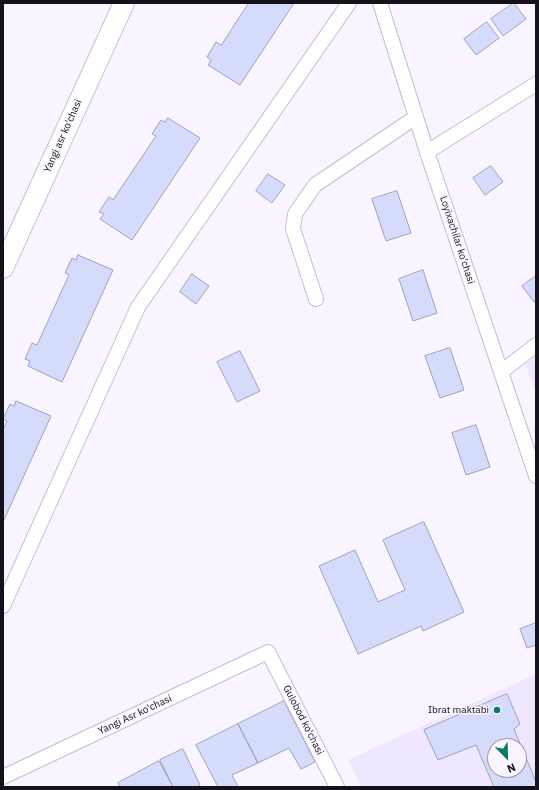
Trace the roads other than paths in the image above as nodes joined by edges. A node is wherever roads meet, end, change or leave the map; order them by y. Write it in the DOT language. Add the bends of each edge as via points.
graph roads {
  1 [pos="124,3"];
  2 [pos="349,3"];
  3 [pos="380,3"];
  4 [pos="536,84"];
  5 [pos="416,117"];
  6 [pos="427,152"];
  7 [pos="3,268"];
  8 [pos="316,298"];
  9 [pos="536,345"];
  10 [pos="501,372"];
  11 [pos="536,476"];
  12 [pos="3,606"];
  13 [pos="268,652"];
  14 [pos="3,777"];
  15 [pos="337,787"];
  1 -- 7 [label="street, Yangi asr ko'chasi"];
  2 -- 12 [label="street" via="138,307"];
  3 -- 5 [label="street, Loyixachilar ko'chasi"];
  4 -- 6 [label="street"];
  5 -- 6 [label="street, Loyixachilar ko'chasi"];
  5 -- 8 [label="street" via="315,185 295,214 294,229"];
  6 -- 10 [label="street, Loyixachilar ko'chasi"];
  9 -- 10 [label="street"];
  10 -- 11 [label="street, Loyixachilar ko'chasi"];
  13 -- 14 [label="street, Yangi Asr ko'chasi"];
  13 -- 15 [label="street, Gulobod ko'chasi"];
}
